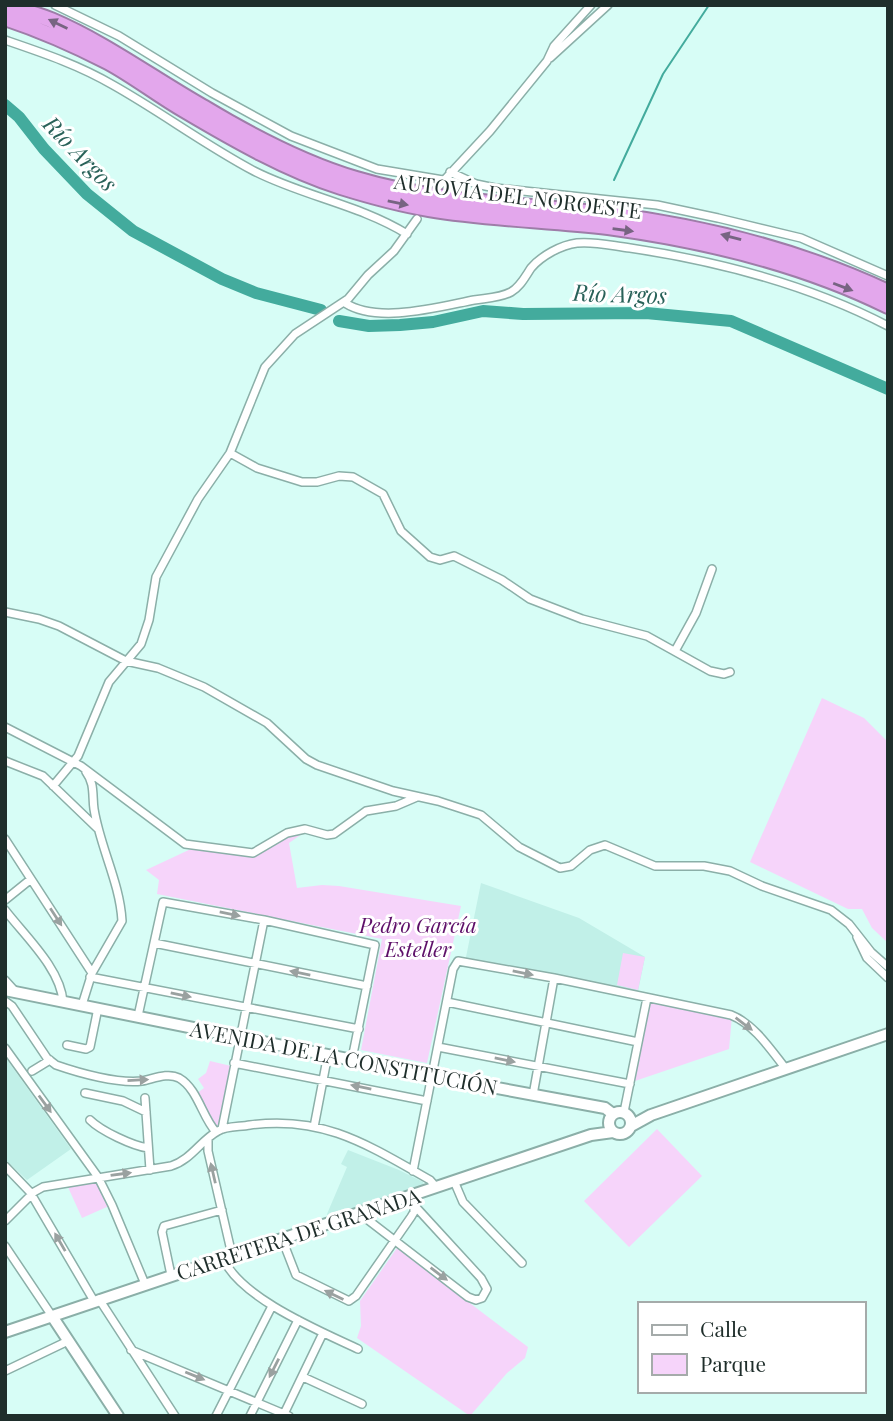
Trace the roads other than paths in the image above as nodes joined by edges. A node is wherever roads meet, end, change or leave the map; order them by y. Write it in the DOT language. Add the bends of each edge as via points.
graph roads {
  1 [pos="5,5"];
  2 [pos="55,5"];
  3 [pos="591,5"];
  4 [pos="608,5"];
  5 [pos="5,18"];
  6 [pos="5,40"];
  7 [pos="547,61"];
  8 [pos="450,172"];
  9 [pos="443,180"];
  10 [pos="437,188"];
  11 [pos="417,219"];
  12 [pos="407,234"];
  13 [pos="888,276"];
  14 [pos="888,292"];
  15 [pos="345,303"];
  16 [pos="888,306"];
  17 [pos="888,326"];
  18 [pos="230,453"];
  19 [pos="712,569"];
  20 [pos="5,611"];
  21 [pos="675,651"];
  22 [pos="125,661"];
  23 [pos="730,672"];
  24 [pos="5,727"];
  25 [pos="76,759"];
  26 [pos="5,761"];
  27 [pos="81,766"];
  28 [pos="102,781"];
  29 [pos="54,786"];
  30 [pos="93,791"];
  31 [pos="416,797"];
  32 [pos="94,808"];
  33 [pos="84,814"];
  34 [pos="100,834"];
  35 [pos="5,839"];
  36 [pos="31,879"];
  37 [pos="5,900"];
  38 [pos="5,911"];
  39 [pos="264,920"];
  40 [pos="853,930"];
  41 [pos="865,942"];
  42 [pos="153,943"];
  43 [pos="255,964"];
  44 [pos="888,967"];
  45 [pos="91,975"];
  46 [pos="554,978"];
  47 [pos="887,978"];
  48 [pos="5,980"];
  49 [pos="367,986"];
  50 [pos="145,988"];
  51 [pos="11,995"];
  52 [pos="647,998"];
  53 [pos="63,1002"];
  54 [pos="447,1002"];
  55 [pos="82,1005"];
  56 [pos="99,1008"];
  57 [pos="246,1009"];
  58 [pos="138,1016"];
  59 [pos="546,1023"];
  60 [pos="359,1029"];
  61 [pos="888,1034"];
  62 [pos="240,1037"];
  63 [pos="638,1042"];
  64 [pos="67,1045"];
  65 [pos="438,1047"];
  66 [pos="5,1048"];
  67 [pos="328,1054"];
  68 [pos="352,1059"];
  69 [pos="50,1060"];
  70 [pos="234,1063"];
  71 [pos="538,1066"];
  72 [pos="786,1069"];
  73 [pos="32,1071"];
  74 [pos="432,1076"];
  75 [pos="323,1080"];
  76 [pos="630,1084"];
  77 [pos="85,1093"];
  78 [pos="533,1095"];
  79 [pos="145,1098"];
  80 [pos="428,1101"];
  81 [pos="146,1112"];
  82 [pos="618,1119"];
  83 [pos="90,1120"];
  84 [pos="314,1127"];
  85 [pos="219,1130"];
  86 [pos="208,1139"];
  87 [pos="148,1147"];
  88 [pos="5,1166"];
  89 [pos="150,1170"];
  90 [pos="414,1171"];
  91 [pos="98,1177"];
  92 [pos="454,1181"];
  93 [pos="436,1187"];
  94 [pos="32,1195"];
  95 [pos="415,1207"];
  96 [pos="222,1210"];
  97 [pos="359,1213"];
  98 [pos="5,1221"];
  99 [pos="282,1239"];
  100 [pos="395,1241"];
  101 [pos="5,1246"];
  102 [pos="228,1257"];
  103 [pos="8,1258"];
  104 [pos="522,1263"];
  105 [pos="171,1275"];
  106 [pos="145,1284"];
  107 [pos="97,1300"];
  108 [pos="272,1306"];
  109 [pos="52,1316"];
  110 [pos="298,1320"];
  111 [pos="5,1332"];
  112 [pos="323,1333"];
  113 [pos="68,1341"];
  114 [pos="358,1349"];
  115 [pos="131,1350"];
  116 [pos="5,1371"];
  117 [pos="303,1377"];
  118 [pos="229,1390"];
  119 [pos="257,1402"];
  120 [pos="362,1404"];
  121 [pos="286,1415"];
  122 [pos="118,1416"];
  123 [pos="175,1416"];
  124 [pos="216,1416"];
  125 [pos="250,1416"];
  14 -- 1 [label="highway, AUTOVÍA DEL NOROESTE, one-way" via="810,260 698,228 427,196 355,179 274,147 117,54 51,20"];
  2 -- 9 [label="street" via="119,36 291,136 377,169"];
  3 -- 7 [label="street" via="554,46"];
  4 -- 7 [label="street"];
  5 -- 16 [label="highway, AUTOVÍA DEL NOROESTE, one-way" via="86,51 257,151 337,186 429,209 695,240 803,271"];
  6 -- 12 [label="street" via="88,72 257,172"];
  7 -- 8 [label="street"];
  8 -- 9 [label="street"];
  8 -- 13 [label="street" via="495,188 657,205 718,218 801,238"];
  9 -- 10 [label="street"];
  11 -- 12 [label="street"];
  12 -- 15 [label="street"];
  15 -- 17 [label="street" via="362,310 400,311 503,295 517,287 543,257 562,247 587,243 657,252 753,275 829,299"];
  15 -- 18 [label="street" via="295,334 271,360"];
  18 -- 21 [label="street" via="296,481 354,477 383,494 401,531 430,557 454,556 530,599 647,636"];
  18 -- 22 [label="street" via="163,562 141,644"];
  19 -- 21 [label="street" via="696,613"];
  20 -- 22 [label="street" via="59,626"];
  21 -- 23 [label="street" via="710,671"];
  22 -- 25 [label="street" via="109,682"];
  22 -- 31 [label="street" via="158,668 204,687 267,723 317,765"];
  24 -- 25 [label="street"];
  25 -- 27 [label="street"];
  25 -- 29 [label="street"];
  26 -- 29 [label="street" via="35,772"];
  27 -- 28 [label="street"];
  27 -- 30 [label="street"];
  28 -- 30 [label="street"];
  28 -- 31 [label="street" via="185,844 249,853 294,832 331,835 366,811"];
  29 -- 33 [label="street"];
  30 -- 32 [label="street"];
  31 -- 40 [label="street" via="481,816 519,848 554,866 571,866 590,850 605,845 656,866 721,869 831,910"];
  32 -- 33 [label="street"];
  32 -- 34 [label="street"];
  33 -- 34 [label="street"];
  34 -- 45 [label="street" via="122,921"];
  35 -- 36 [label="street"];
  36 -- 37 [label="street"];
  36 -- 45 [label="street, one-way"];
  38 -- 53 [label="street" via="52,969"];
  42 -- 39 [label="street, one-way" via="163,902"];
  39 -- 43 [label="street"];
  39 -- 49 [label="street" via="375,944"];
  40 -- 41 [label="street"];
  40 -- 47 [label="street" via="867,958"];
  41 -- 44 [label="street"];
  41 -- 47 [label="street"];
  42 -- 43 [label="street"];
  42 -- 50 [label="street"];
  49 -- 43 [label="street, one-way"];
  43 -- 57 [label="street"];
  45 -- 50 [label="street"];
  45 -- 55 [label="street"];
  46 -- 52 [label="street"];
  54 -- 46 [label="street, one-way" via="457,962"];
  46 -- 59 [label="street"];
  48 -- 51 [label="street"];
  49 -- 60 [label="street"];
  50 -- 57 [label="street, one-way"];
  50 -- 58 [label="street"];
  51 -- 53 [label="main road, AVENIDA DE LA CONSTITUCIÓN"];
  51 -- 69 [label="street" via="12,1006"];
  52 -- 63 [label="street"];
  52 -- 72 [label="street, one-way" via="738,1018"];
  53 -- 55 [label="main road, AVENIDA DE LA CONSTITUCIÓN"];
  54 -- 59 [label="street"];
  54 -- 65 [label="street"];
  55 -- 56 [label="main road, AVENIDA DE LA CONSTITUCIÓN"];
  56 -- 58 [label="main road, AVENIDA DE LA CONSTITUCIÓN"];
  56 -- 64 [label="street" via="90,1047"];
  57 -- 60 [label="street"];
  57 -- 62 [label="street"];
  58 -- 62 [label="main road, AVENIDA DE LA CONSTITUCIÓN"];
  59 -- 63 [label="street"];
  59 -- 71 [label="street"];
  60 -- 68 [label="street"];
  61 -- 72 [label="main road, CARRETERA DE GRANADA"];
  62 -- 67 [label="main road, AVENIDA DE LA CONSTITUCIÓN"];
  62 -- 70 [label="street"];
  63 -- 76 [label="street"];
  65 -- 71 [label="street, one-way"];
  65 -- 74 [label="street"];
  66 -- 91 [label="street, one-way"];
  67 -- 68 [label="main road, AVENIDA DE LA CONSTITUCIÓN"];
  67 -- 75 [label="street"];
  68 -- 74 [label="main road, AVENIDA DE LA CONSTITUCIÓN"];
  69 -- 73 [label="street"];
  69 -- 85 [label="street, one-way" via="61,1067 129,1081 177,1077"];
  70 -- 75 [label="street"];
  70 -- 85 [label="street"];
  71 -- 76 [label="street"];
  71 -- 78 [label="street"];
  72 -- 82 [label="main road, CARRETERA DE GRANADA" via="651,1115"];
  74 -- 78 [label="main road, AVENIDA DE LA CONSTITUCIÓN"];
  74 -- 80 [label="street"];
  80 -- 75 [label="street, one-way"];
  75 -- 84 [label="street"];
  76 -- 82 [label="street"];
  77 -- 81 [label="street" via="123,1101"];
  78 -- 82 [label="main road, AVENIDA DE LA CONSTITUCIÓN"];
  79 -- 81 [label="street"];
  80 -- 90 [label="street"];
  81 -- 87 [label="street"];
  82 -- 92 [label="main road, CARRETERA DE GRANADA" via="591,1135"];
  83 -- 87 [label="street" via="137,1146"];
  84 -- 85 [label="street" via="275,1123"];
  84 -- 90 [label="street" via="346,1134"];
  85 -- 86 [label="street"];
  86 -- 89 [label="street" via="177,1164"];
  96 -- 86 [label="street, one-way"];
  87 -- 89 [label="street"];
  88 -- 94 [label="street"];
  91 -- 89 [label="street, one-way"];
  90 -- 93 [label="street"];
  91 -- 94 [label="street" via="43,1187"];
  91 -- 106 [label="street"];
  92 -- 93 [label="main road, CARRETERA DE GRANADA"];
  92 -- 104 [label="street" via="463,1202"];
  93 -- 95 [label="main road, CARRETERA DE GRANADA"];
  94 -- 98 [label="street"];
  107 -- 94 [label="street, one-way"];
  95 -- 97 [label="main road, CARRETERA DE GRANADA"];
  95 -- 100 [label="street"];
  100 -- 95 [label="street, one-way" via="468,1297 484,1296 486,1286 481,1278"];
  96 -- 102 [label="street"];
  96 -- 105 [label="street" via="163,1227"];
  97 -- 99 [label="main road, CARRETERA DE GRANADA"];
  97 -- 100 [label="street"];
  100 -- 99 [label="street, one-way" via="349,1301 296,1275"];
  99 -- 102 [label="main road, CARRETERA DE GRANADA"];
  101 -- 103 [label="street"];
  102 -- 105 [label="main road, CARRETERA DE GRANADA"];
  102 -- 108 [label="street" via="237,1277"];
  103 -- 109 [label="street"];
  105 -- 106 [label="main road, CARRETERA DE GRANADA"];
  106 -- 107 [label="main road, CARRETERA DE GRANADA"];
  107 -- 109 [label="main road, CARRETERA DE GRANADA"];
  107 -- 115 [label="street"];
  108 -- 110 [label="street"];
  108 -- 118 [label="street"];
  109 -- 111 [label="main road, CARRETERA DE GRANADA"];
  109 -- 113 [label="main road"];
  110 -- 112 [label="street"];
  110 -- 119 [label="street, one-way"];
  112 -- 114 [label="street"];
  112 -- 117 [label="street"];
  113 -- 116 [label="street"];
  113 -- 122 [label="main road"];
  115 -- 118 [label="street, one-way"];
  115 -- 123 [label="street"];
  117 -- 120 [label="street"];
  117 -- 121 [label="street"];
  118 -- 119 [label="street"];
  118 -- 124 [label="street"];
  119 -- 121 [label="street"];
  119 -- 125 [label="street"];
}
